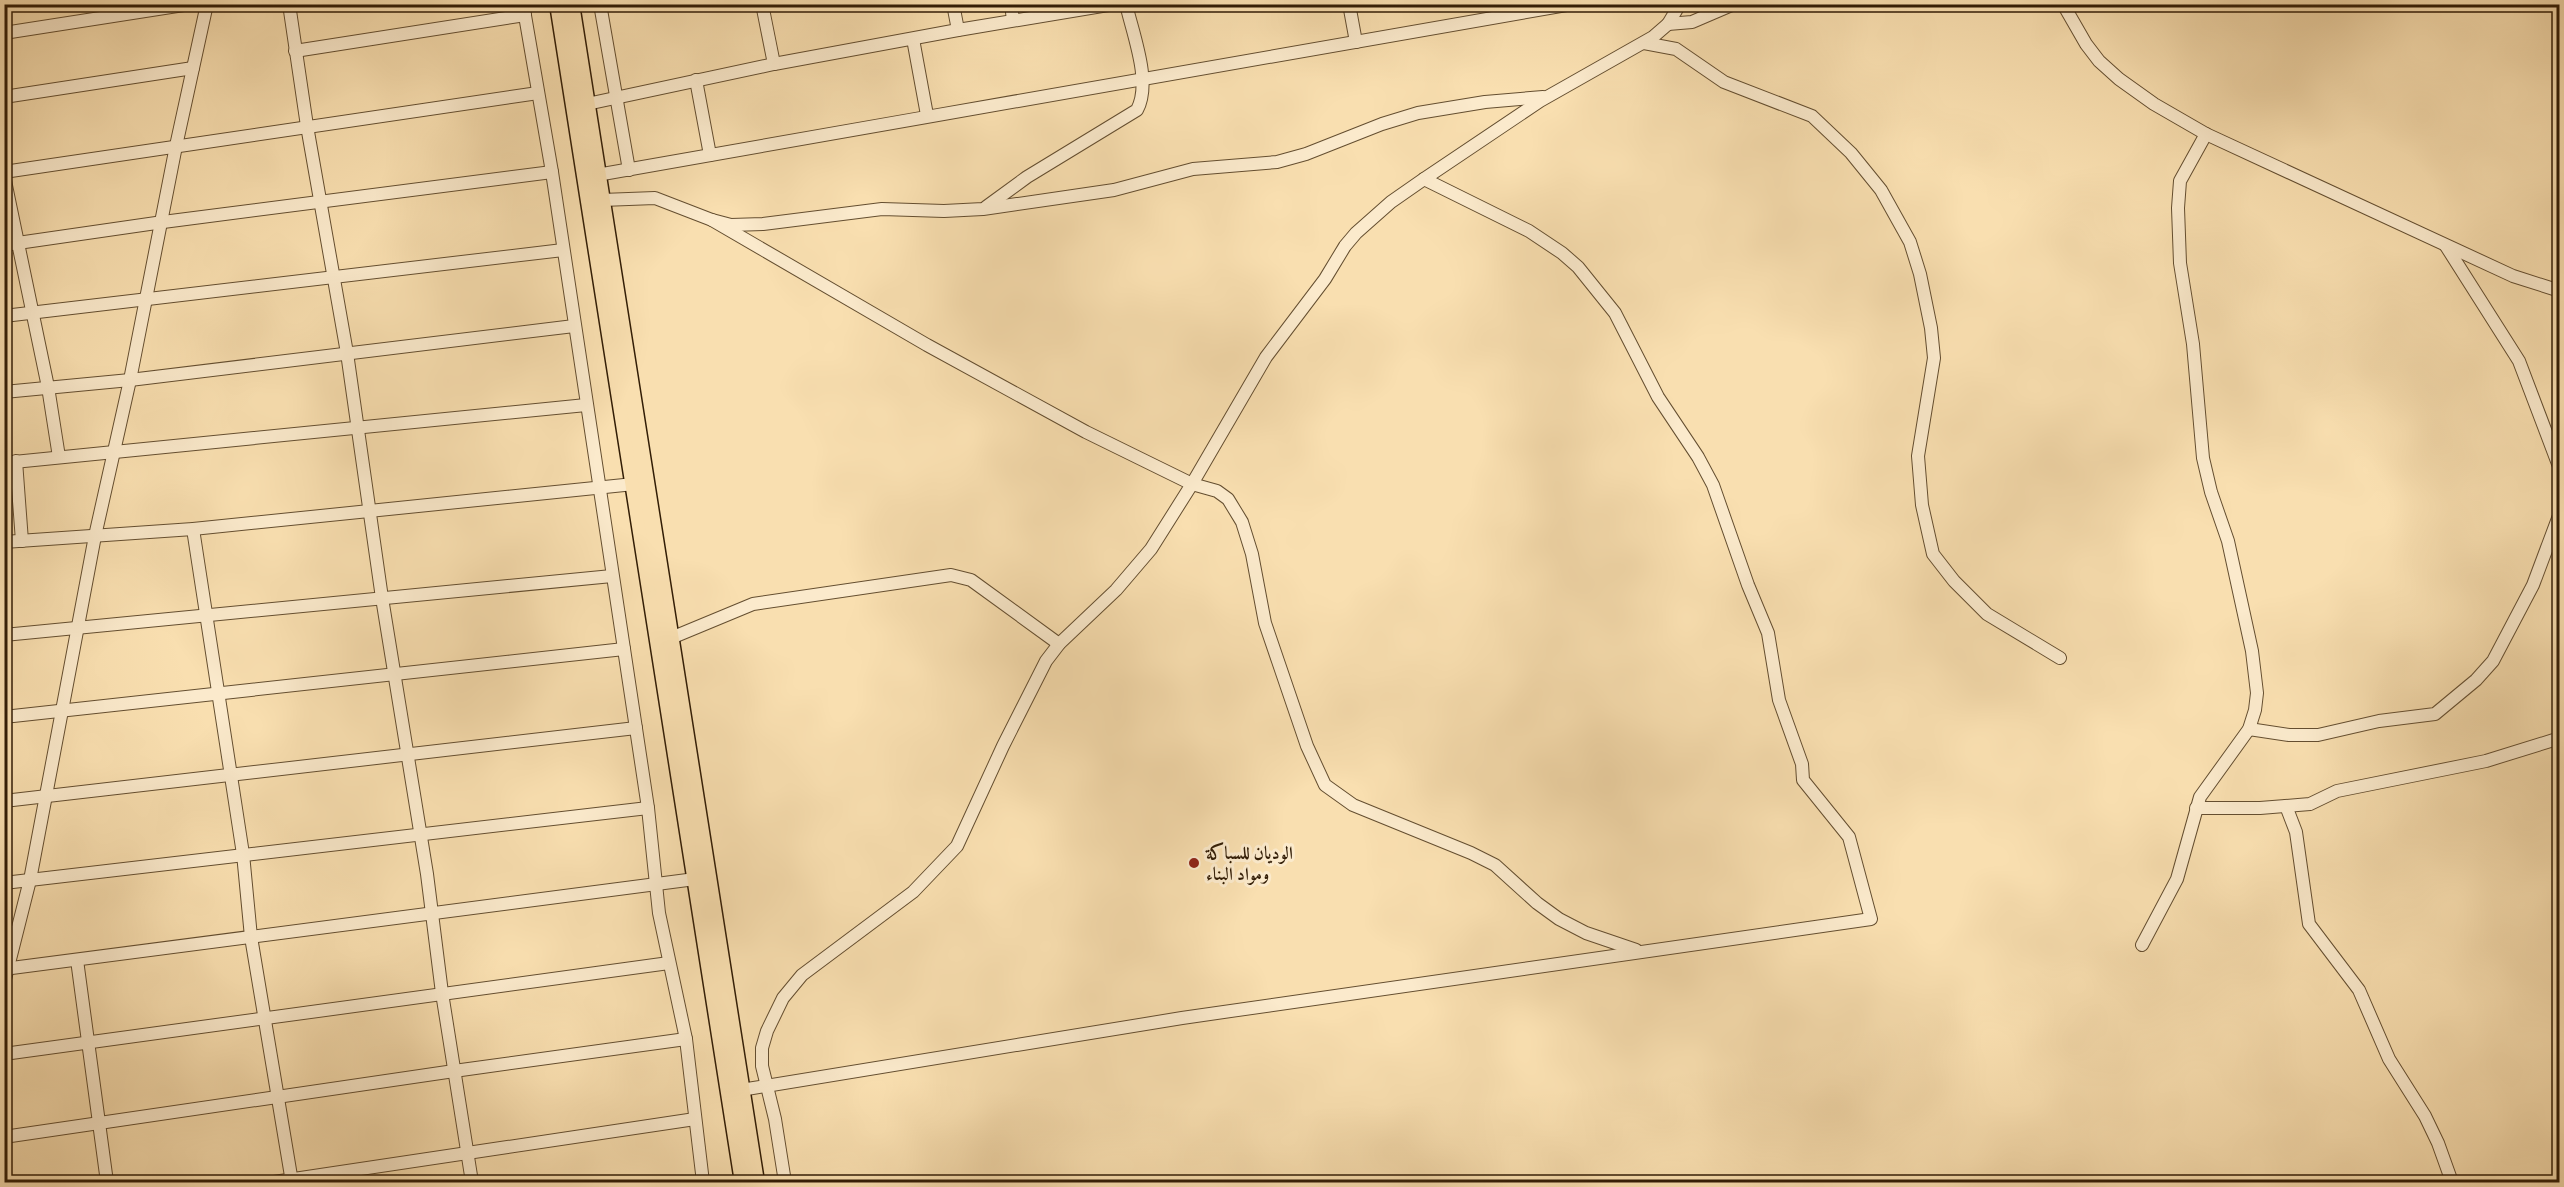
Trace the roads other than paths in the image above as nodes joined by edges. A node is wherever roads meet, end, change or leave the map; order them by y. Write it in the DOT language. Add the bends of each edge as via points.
graph roads {
  1 [pos="190,4"];
  2 [pos="207,4"];
  3 [pos="289,4"];
  4 [pos="558,4"];
  5 [pos="571,4"];
  6 [pos="600,4"];
  7 [pos="654,4"];
  8 [pos="660,4"];
  9 [pos="762,4"];
  10 [pos="953,4"];
  11 [pos="1011,4"];
  12 [pos="1114,4"];
  13 [pos="1126,4"];
  14 [pos="1349,4"];
  15 [pos="1572,4"];
  16 [pos="1680,4"];
  17 [pos="1734,4"];
  18 [pos="2063,4"];
  19 [pos="154,7"];
  20 [pos="524,10"];
  21 [pos="1013,20"];
  22 [pos="1668,24"];
  23 [pos="958,30"];
  24 [pos="4,33"];
  25 [pos="913,39"];
  26 [pos="1356,42"];
  27 [pos="1644,43"];
  28 [pos="295,51"];
  29 [pos="774,64"];
  30 [pos="193,68"];
  31 [pos="696,80"];
  32 [pos="1143,80"];
  33 [pos="538,93"];
  34 [pos="616,96"];
  35 [pos="4,97"];
  36 [pos="1547,97"];
  37 [pos="587,104"];
  38 [pos="927,115"];
  39 [pos="307,126"];
  40 [pos="2206,134"];
  41 [pos="176,146"];
  42 [pos="710,155"];
  43 [pos="629,170"];
  44 [pos="552,172"];
  45 [pos="4,174"];
  46 [pos="597,175"];
  47 [pos="1424,179"];
  48 [pos="602,200"];
  49 [pos="320,201"];
  50 [pos="983,209"];
  51 [pos="712,220"];
  52 [pos="163,222"];
  53 [pos="18,243"];
  54 [pos="4,245"];
  55 [pos="2446,245"];
  56 [pos="563,250"];
  57 [pos="334,279"];
  58 [pos="2559,291"];
  59 [pos="146,301"];
  60 [pos="33,313"];
  61 [pos="4,316"];
  62 [pos="574,326"];
  63 [pos="347,353"];
  64 [pos="130,380"];
  65 [pos="48,387"];
  66 [pos="4,392"];
  67 [pos="586,405"];
  68 [pos="358,428"];
  69 [pos="114,452"];
  70 [pos="59,457"];
  71 [pos="10,462"];
  72 [pos="2559,469"];
  73 [pos="634,484"];
  74 [pos="1192,484"];
  75 [pos="598,488"];
  76 [pos="370,511"];
  77 [pos="2559,513"];
  78 [pos="193,529"];
  79 [pos="95,536"];
  80 [pos="22,541"];
  81 [pos="4,542"];
  82 [pos="612,576"];
  83 [pos="382,598"];
  84 [pos="205,616"];
  85 [pos="77,627"];
  86 [pos="4,635"];
  87 [pos="671,638"];
  88 [pos="1059,644"];
  89 [pos="624,650"];
  90 [pos="2060,658"];
  91 [pos="394,675"];
  92 [pos="217,694"];
  93 [pos="63,712"];
  94 [pos="4,717"];
  95 [pos="636,728"];
  96 [pos="2249,729"];
  97 [pos="2559,738"];
  98 [pos="407,755"];
  99 [pos="229,776"];
  100 [pos="48,796"];
  101 [pos="4,801"];
  102 [pos="2286,806"];
  103 [pos="648,808"];
  104 [pos="2196,808"];
  105 [pos="420,833"];
  106 [pos="243,854"];
  107 [pos="695,879"];
  108 [pos="30,880"];
  109 [pos="4,883"];
  110 [pos="656,885"];
  111 [pos="433,913"];
  112 [pos="251,937"];
  113 [pos="2142,945"];
  114 [pos="1639,951"];
  115 [pos="77,960"];
  116 [pos="669,963"];
  117 [pos="6,969"];
  118 [pos="4,983"];
  119 [pos="442,993"];
  120 [pos="266,1017"];
  121 [pos="686,1039"];
  122 [pos="89,1042"];
  123 [pos="4,1054"];
  124 [pos="454,1071"];
  125 [pos="767,1084"];
  126 [pos="741,1090"];
  127 [pos="279,1097"];
  128 [pos="695,1119"];
  129 [pos="99,1124"];
  130 [pos="4,1137"];
  131 [pos="466,1154"];
  132 [pos="292,1181"];
  133 [pos="107,1182"];
  134 [pos="274,1182"];
  135 [pos="472,1182"];
  136 [pos="703,1182"];
  137 [pos="743,1182"];
  138 [pos="756,1182"];
  139 [pos="785,1182"];
  140 [pos="2451,1182"];
  1 -- 19 [label="street"];
  2 -- 30 [label="street"];
  3 -- 28 [label="street"];
  4 -- 73 [label="highway"];
  5 -- 37 [label="highway"];
  6 -- 34 [label="street"];
  7 -- 8 [label="street"];
  9 -- 29 [label="street"];
  10 -- 23 [label="street"];
  11 -- 21 [label="street"];
  12 -- 21 [label="street"];
  13 -- 32 [label="street"];
  14 -- 26 [label="street"];
  15 -- 26 [label="street"];
  16 -- 22 [label="street"];
  17 -- 22 [label="street" via="1692,22"];
  18 -- 40 [label="street" via="2099,61 2154,104"];
  19 -- 24 [label="street"];
  20 -- 28 [label="street"];
  20 -- 33 [label="street"];
  21 -- 23 [label="street"];
  22 -- 27 [label="street"];
  23 -- 25 [label="street"];
  25 -- 29 [label="street"];
  25 -- 38 [label="street"];
  26 -- 32 [label="street"];
  27 -- 36 [label="street"];
  27 -- 90 [label="street" via="1676,49 1724,82 1812,116 1851,153 1881,190 1910,242 1931,328 1934,358 1918,456 1922,505 1933,554 1953,581 1987,614"];
  28 -- 39 [label="street"];
  29 -- 31 [label="street"];
  30 -- 35 [label="street"];
  30 -- 41 [label="street"];
  31 -- 34 [label="street"];
  31 -- 42 [label="street"];
  32 -- 38 [label="street"];
  32 -- 50 [label="street" via="1142,99 1134,113 1036,171"];
  33 -- 39 [label="street"];
  33 -- 44 [label="street"];
  34 -- 37 [label="street"];
  34 -- 43 [label="street"];
  36 -- 47 [label="street"];
  36 -- 50 [label="street" via="1418,113 1277,162 1193,169 1114,190"];
  37 -- 46 [label="highway"];
  38 -- 42 [label="street"];
  39 -- 41 [label="street"];
  39 -- 49 [label="street"];
  40 -- 55 [label="street"];
  40 -- 96 [label="street" via="2180,181 2180,262 2193,344 2203,458 2228,541 2256,675 2255,710"];
  41 -- 45 [label="street"];
  41 -- 52 [label="street"];
  42 -- 43 [label="street"];
  43 -- 46 [label="street"];
  44 -- 49 [label="street"];
  44 -- 56 [label="street"];
  45 -- 53 [label="street"];
  46 -- 48 [label="highway"];
  47 -- 74 [label="street" via="1391,202 1350,240 1266,357"];
  47 -- 114 [label="street" via="1529,231 1562,253 1615,314 1658,397 1713,485 1768,633 1779,700 1802,764 1803,780 1849,837 1871,919"];
  48 -- 51 [label="street" via="655,198"];
  48 -- 87 [label="highway"];
  49 -- 52 [label="street"];
  49 -- 57 [label="street"];
  50 -- 51 [label="street" via="882,209 748,225"];
  51 -- 74 [label="street" via="1076,427"];
  52 -- 53 [label="street"];
  52 -- 59 [label="street"];
  53 -- 54 [label="street"];
  53 -- 60 [label="street"];
  55 -- 58 [label="street" via="2526,282"];
  55 -- 72 [label="street" via="2519,361"];
  56 -- 57 [label="street"];
  56 -- 62 [label="street"];
  57 -- 59 [label="street"];
  57 -- 63 [label="street"];
  59 -- 60 [label="street"];
  59 -- 64 [label="street"];
  60 -- 61 [label="street"];
  60 -- 65 [label="street"];
  62 -- 63 [label="street"];
  62 -- 67 [label="street"];
  63 -- 64 [label="street"];
  63 -- 68 [label="street"];
  64 -- 65 [label="street"];
  64 -- 69 [label="street"];
  65 -- 66 [label="street"];
  65 -- 70 [label="street"];
  67 -- 68 [label="street"];
  67 -- 75 [label="street"];
  68 -- 69 [label="street"];
  68 -- 76 [label="street"];
  69 -- 70 [label="street"];
  69 -- 79 [label="street"];
  70 -- 71 [label="street"];
  71 -- 80 [label="street"];
  73 -- 75 [label="street"];
  73 -- 107 [label="highway"];
  74 -- 88 [label="street" via="1150,549 1116,590"];
  74 -- 114 [label="street" via="1217,491 1228,499 1242,522 1265,623 1307,746 1325,784 1353,805 1495,865 1559,919"];
  75 -- 76 [label="street"];
  75 -- 82 [label="street"];
  76 -- 78 [label="street"];
  76 -- 83 [label="street"];
  77 -- 96 [label="street" via="2533,585 2493,661 2435,714 2379,721 2318,735"];
  78 -- 79 [label="street"];
  78 -- 84 [label="street"];
  79 -- 80 [label="street"];
  79 -- 85 [label="street"];
  80 -- 81 [label="street"];
  82 -- 83 [label="street"];
  82 -- 89 [label="street"];
  83 -- 84 [label="street"];
  83 -- 91 [label="street"];
  84 -- 85 [label="street"];
  84 -- 92 [label="street"];
  85 -- 86 [label="street"];
  85 -- 93 [label="street"];
  87 -- 88 [label="street" via="753,604 951,575 971,580"];
  87 -- 126 [label="highway"];
  88 -- 125 [label="street" via="1037,677 957,846 914,892 802,975 783,998 762,1048"];
  89 -- 91 [label="street"];
  89 -- 95 [label="street"];
  91 -- 92 [label="street"];
  91 -- 98 [label="street"];
  92 -- 93 [label="street"];
  92 -- 99 [label="street"];
  93 -- 94 [label="street"];
  93 -- 100 [label="street"];
  95 -- 98 [label="street"];
  95 -- 103 [label="street"];
  96 -- 104 [label="street"];
  97 -- 102 [label="street" via="2486,761 2337,792 2310,804"];
  98 -- 99 [label="street"];
  98 -- 105 [label="street"];
  99 -- 100 [label="street"];
  99 -- 106 [label="street"];
  100 -- 101 [label="street"];
  100 -- 108 [label="street"];
  102 -- 104 [label="street"];
  102 -- 140 [label="street" via="2296,832 2309,924 2359,990 2389,1059 2438,1143"];
  103 -- 105 [label="street"];
  103 -- 110 [label="street"];
  104 -- 113 [label="street" via="2177,879"];
  105 -- 106 [label="street"];
  105 -- 111 [label="street"];
  106 -- 108 [label="street"];
  106 -- 112 [label="street"];
  107 -- 110 [label="street"];
  107 -- 137 [label="highway"];
  108 -- 109 [label="street"];
  108 -- 117 [label="street"];
  110 -- 111 [label="street"];
  110 -- 116 [label="street"];
  111 -- 112 [label="street"];
  111 -- 119 [label="street"];
  112 -- 115 [label="street"];
  112 -- 120 [label="street"];
  114 -- 125 [label="street" via="1182,1017"];
  115 -- 117 [label="street"];
  115 -- 122 [label="street"];
  116 -- 119 [label="street"];
  116 -- 121 [label="street"];
  117 -- 118 [label="street"];
  119 -- 120 [label="street"];
  119 -- 124 [label="street"];
  120 -- 122 [label="street"];
  120 -- 127 [label="street"];
  121 -- 124 [label="street"];
  121 -- 128 [label="street"];
  122 -- 123 [label="street"];
  122 -- 129 [label="street"];
  124 -- 127 [label="street"];
  124 -- 131 [label="street"];
  125 -- 126 [label="street"];
  125 -- 139 [label="street"];
  126 -- 138 [label="highway"];
  127 -- 129 [label="street"];
  127 -- 132 [label="street"];
  128 -- 131 [label="street"];
  128 -- 136 [label="street"];
  129 -- 130 [label="street"];
  129 -- 133 [label="street"];
  131 -- 132 [label="street"];
  131 -- 135 [label="street"];
  132 -- 134 [label="street"];
}
